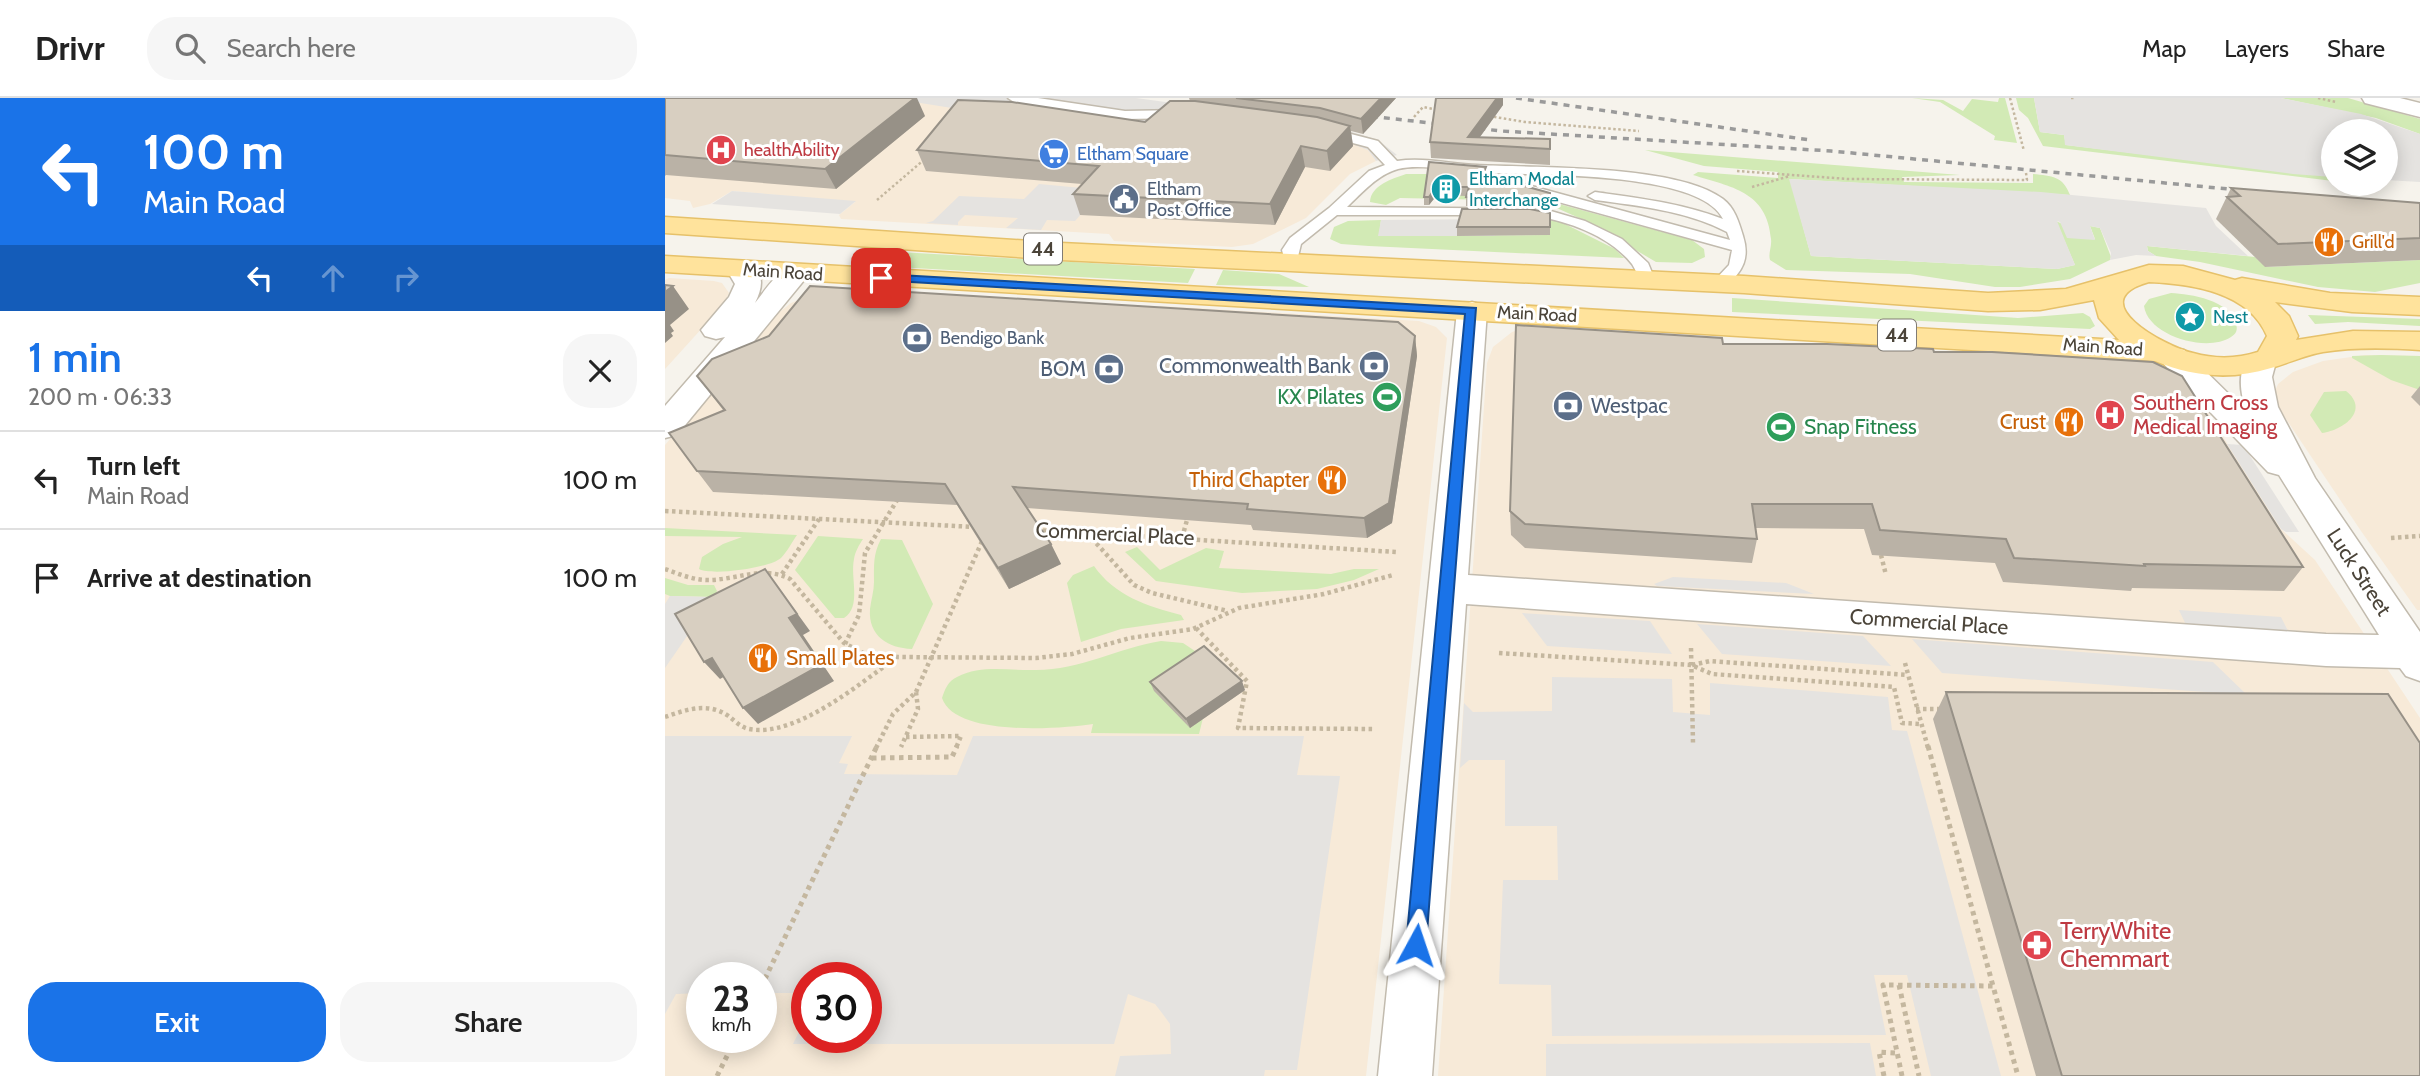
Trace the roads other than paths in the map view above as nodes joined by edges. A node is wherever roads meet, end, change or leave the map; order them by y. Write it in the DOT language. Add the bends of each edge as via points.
graph roads {
  1 [pos="1014,98"];
  2 [pos="2374,98"];
  3 [pos="2420,110"];
  4 [pos="1195,114"];
  5 [pos="1312,129"];
  6 [pos="1394,166"];
  7 [pos="1455,168"];
  8 [pos="1507,183"];
  9 [pos="1334,211"];
  10 [pos="665,225"];
  11 [pos="1734,230"];
  12 [pos="796,235"];
  13 [pos="1740,248"];
  14 [pos="1291,262"];
  15 [pos="665,264"];
  16 [pos="740,269"];
  17 [pos="796,273"];
  18 [pos="2209,279"];
  19 [pos="1647,280"];
  20 [pos="2121,282"];
  21 [pos="1720,283"];
  22 [pos="1389,306"];
  23 [pos="2420,306"];
  24 [pos="1472,311"];
  25 [pos="1635,319"];
  26 [pos="2420,341"];
  27 [pos="2165,354"];
  28 [pos="2266,359"];
  29 [pos="665,386"];
  30 [pos="665,427"];
  31 [pos="2298,480"];
  32 [pos="1447,588"];
  33 [pos="2416,659"];
  34 [pos="1405,1076"];
  1 -- 4 [label="lane" via="1125,115"];
  2 -- 3 [label="street"];
  5 -- 6 [label="lane" via="1367,141"];
  6 -- 7 [label="lane"];
  6 -- 9 [label="lane" via="1367,179"];
  7 -- 8 [label="lane"];
  7 -- 11 [label="lane" via="1623,176 1665,183 1719,202"];
  8 -- 11 [label="lane" via="1699,215"];
  8 -- 13 [label="lane"];
  9 -- 14 [label="lane" via="1292,245"];
  9 -- 19 [label="lane" via="1553,213 1631,252 1643,264"];
  10 -- 12 [label="main road, Main Road / 44"];
  11 -- 13 [label="lane"];
  12 -- 14 [label="main road, Main Road / 44"];
  12 -- 17 [label="main road" via="804,253"];
  13 -- 21 [label="lane" via="1738,265"];
  14 -- 19 [label="main road, Main Road / 44"];
  14 -- 22 [label="main road"];
  15 -- 16 [label="main road, Main Road / 44"];
  16 -- 17 [label="main road, Main Road / 44"];
  16 -- 29 [label="street" via="749,284 742,300"];
  17 -- 22 [label="main road, Main Road / 44"];
  17 -- 30 [label="street"];
  18 -- 20 [label="main road, 44" via="2160,273"];
  18 -- 23 [label="main road, 44" via="2316,302"];
  18 -- 28 [label="main road, 44" via="2257,302 2277,321 2283,341"];
  19 -- 21 [label="main road, Main Road / 44"];
  20 -- 21 [label="main road, Main Road / 44" via="2070,299 2017,304"];
  20 -- 27 [label="main road, 44" via="2108,299 2109,309 2126,331"];
  21 -- 25 [label="main road"];
  22 -- 24 [label="main road, Main Road / 44"];
  24 -- 25 [label="main road, Main Road / 44"];
  24 -- 32 [label="street"];
  25 -- 27 [label="main road, Main Road / 44"];
  26 -- 28 [label="main road, 44" via="2347,340"];
  27 -- 28 [label="main road, 44" via="2220,366"];
  27 -- 31 [label="street, Luck Street"];
  28 -- 31 [label="street, Luck Street" via="2255,375 2259,401"];
  31 -- 33 [label="street, Luck Street"];
  32 -- 33 [label="street, Commercial Place"];
  32 -- 34 [label="street"];
}
